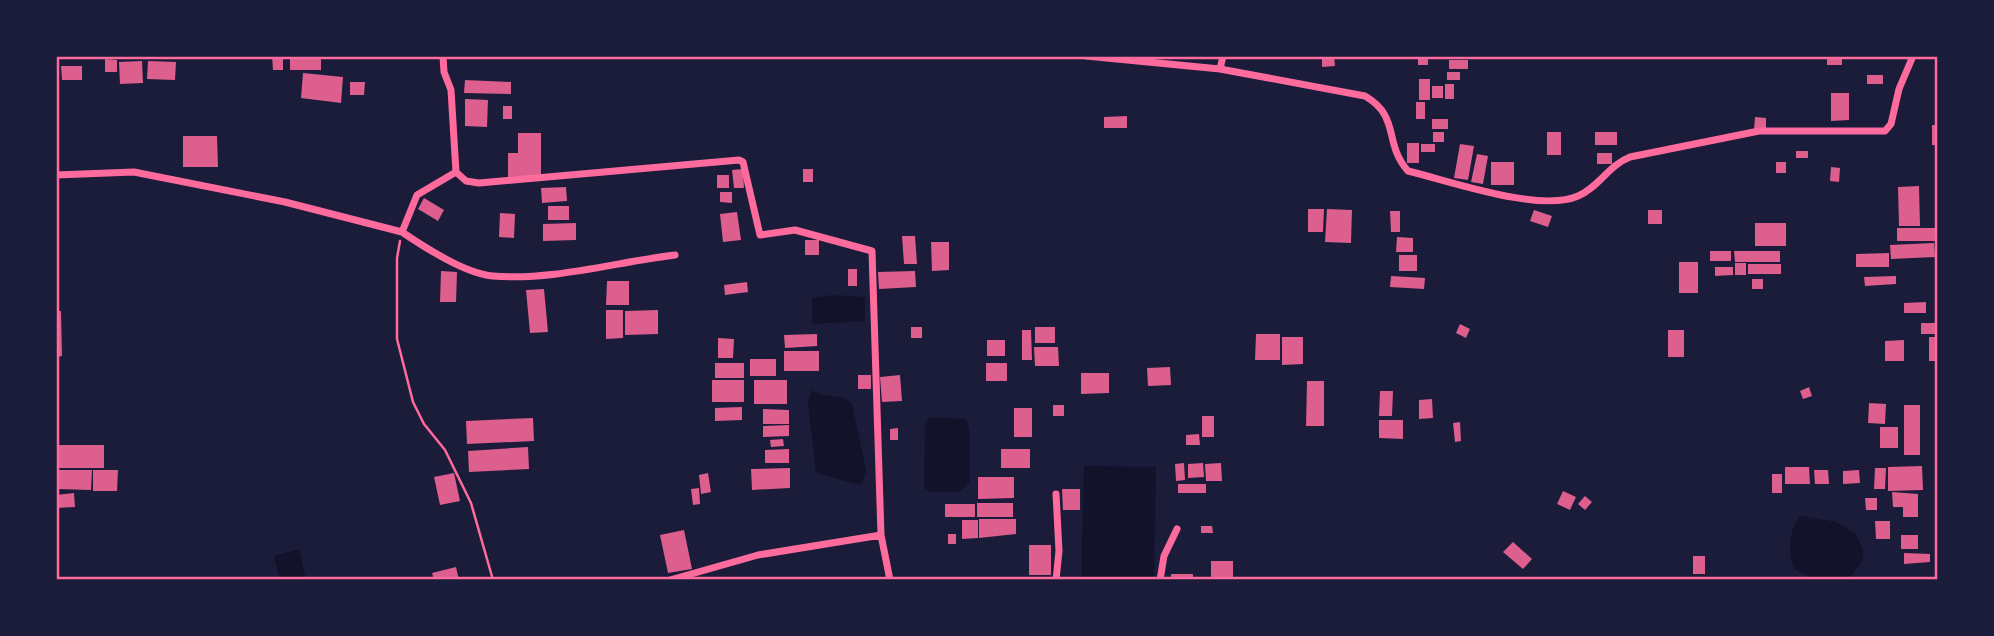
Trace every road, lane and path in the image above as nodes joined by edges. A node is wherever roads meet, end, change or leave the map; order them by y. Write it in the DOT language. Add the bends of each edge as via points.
graph roads {
  1 [pos="443,56"];
  2 [pos="1086,56"];
  3 [pos="1223,56"];
  4 [pos="1913,56"];
  5 [pos="1220,69"];
  6 [pos="456,172"];
  7 [pos="56,175"];
  8 [pos="402,232"];
  9 [pos="675,255"];
  10 [pos="1056,494"];
  11 [pos="1177,528"];
  12 [pos="881,535"];
  13 [pos="493,580"];
  14 [pos="670,580"];
  15 [pos="890,580"];
  16 [pos="1056,580"];
  17 [pos="1160,580"];
  1 -- 6 [label="street" via="451,90"];
  2 -- 5 [label="street"];
  3 -- 5 [label="street"];
  4 -- 5 [label="street" via="1885,131 1759,131 1630,157 1617,162 1581,195 1544,203 1408,171 1396,158 1388,118 1380,105 1365,96"];
  6 -- 8 [label="street" via="417,195"];
  6 -- 12 [label="street" via="479,184 739,160 760,234 795,230 872,251"];
  7 -- 8 [label="street" via="134,172 285,202"];
  8 -- 9 [label="street" via="491,276 571,271"];
  8 -- 13 [label="path" via="397,258 397,339 413,402 445,450 471,503"];
  10 -- 16 [label="street"];
  11 -- 17 [label="street" via="1164,555"];
  12 -- 14 [label="street" via="758,555"];
  12 -- 15 [label="street"];
}
